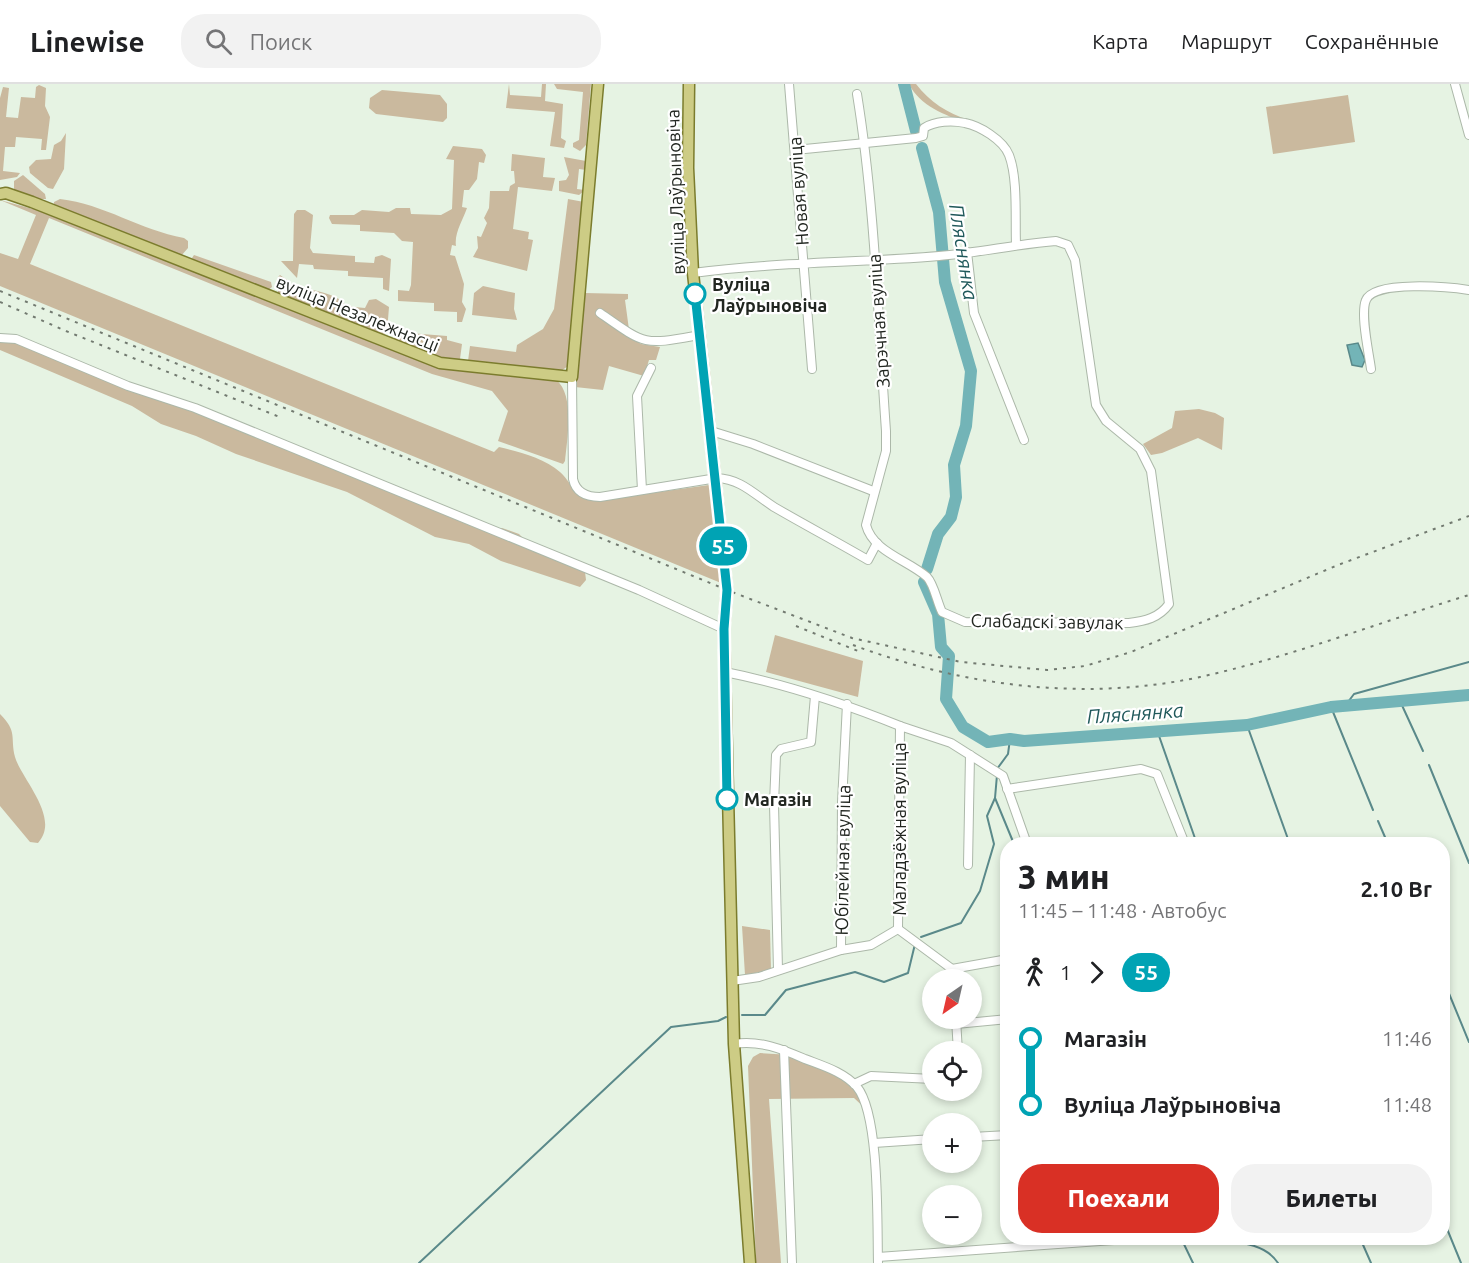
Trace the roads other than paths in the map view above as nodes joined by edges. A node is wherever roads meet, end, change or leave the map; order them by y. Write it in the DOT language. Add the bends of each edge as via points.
graph roads {
  1 [pos="598,84"];
  2 [pos="689,84"];
  3 [pos="789,84"];
  4 [pos="1455,84"];
  5 [pos="857,94"];
  6 [pos="1469,135"];
  7 [pos="865,143"];
  8 [pos="795,150"];
  9 [pos="0,194"];
  10 [pos="1016,244"];
  11 [pos="967,252"];
  12 [pos="873,258"];
  13 [pos="803,262"];
  14 [pos="693,273"];
  15 [pos="1469,290"];
  16 [pos="600,313"];
  17 [pos="700,335"];
  18 [pos="0,338"];
  19 [pos="651,368"];
  20 [pos="812,369"];
  21 [pos="1371,369"];
  22 [pos="572,377"];
  23 [pos="711,431"];
  24 [pos="1024,440"];
  25 [pos="717,478"];
  26 [pos="642,490"];
  27 [pos="873,491"];
  28 [pos="877,543"];
  29 [pos="724,629"];
  30 [pos="725,672"];
  31 [pos="815,696"];
  32 [pos="847,704"];
  33 [pos="900,726"];
  34 [pos="970,755"];
  35 [pos="1007,789"];
  36 [pos="1024,837"];
  37 [pos="1182,837"];
  38 [pos="968,865"];
  39 [pos="898,929"];
  40 [pos="841,950"];
  41 [pos="1000,960"];
  42 [pos="952,969"];
  43 [pos="778,970"];
  44 [pos="732,981"];
  45 [pos="1000,1019"];
  46 [pos="982,1020"];
  47 [pos="734,1044"];
  48 [pos="784,1050"];
  49 [pos="922,1078"];
  50 [pos="854,1084"];
  51 [pos="1000,1135"];
  52 [pos="982,1136"];
  53 [pos="922,1140"];
  54 [pos="874,1143"];
  55 [pos="1058,1245"];
  56 [pos="878,1260"];
  57 [pos="750,1263"];
  58 [pos="792,1263"];
  1 -- 22 [label="main road"];
  2 -- 14 [label="main road, вуліца Лаўрыновіча"];
  3 -- 8 [label="street, Новая вуліца"];
  4 -- 6 [label="street"];
  5 -- 7 [label="street, Зарэчная вуліца"];
  7 -- 8 [label="street"];
  7 -- 10 [label="street" via="916,138 929,125 953,121 972,125 1001,144 1011,164"];
  7 -- 12 [label="street, Зарэчная вуліца"];
  8 -- 13 [label="street, Новая вуліца"];
  9 -- 22 [label="main road, вуліца Незалежнасці" via="26,200 440,363"];
  10 -- 11 [label="street"];
  10 -- 28 [label="street, Слабадскі завулак" via="1056,241 1073,251 1096,405 1106,421 1140,449 1151,471 1169,604 1150,619 1129,623 972,622 950,617 937,603 928,578"];
  11 -- 12 [label="street"];
  11 -- 24 [label="street" via="974,313"];
  12 -- 13 [label="street"];
  12 -- 27 [label="street, Зарэчная вуліца" via="886,440"];
  13 -- 14 [label="street"];
  13 -- 20 [label="street, Новая вуліца"];
  14 -- 17 [label="main road, вуліца Лаўрыновіча"];
  15 -- 21 [label="street" via="1395,287 1371,293 1365,304"];
  16 -- 17 [label="street" via="651,343"];
  17 -- 23 [label="main road, вуліца Лаўрыновіча"];
  18 -- 29 [label="street" via="16,339 128,387 195,408"];
  19 -- 26 [label="street" via="637,396"];
  22 -- 26 [label="street" via="575,488 594,497"];
  23 -- 25 [label="main road, вуліца Лаўрыновіча"];
  23 -- 27 [label="street"];
  25 -- 26 [label="street"];
  25 -- 28 [label="street" via="739,482 772,506 868,560"];
  25 -- 29 [label="main road, вуліца Лаўрыновіча" via="727,590"];
  27 -- 28 [label="street, Зарэчная вуліца" via="866,525"];
  29 -- 30 [label="main road, вуліца Лаўрыновіча"];
  30 -- 31 [label="street" via="768,680"];
  30 -- 44 [label="main road, вуліца Лаўрыновіча"];
  31 -- 32 [label="street"];
  31 -- 43 [label="street" via="811,742 781,749 776,755"];
  32 -- 33 [label="street"];
  32 -- 40 [label="street, Юбілейная вуліца"];
  33 -- 34 [label="street, Маладзёжная вуліца" via="951,743"];
  33 -- 39 [label="street, Маладзёжная вуліца"];
  34 -- 35 [label="street, Маладзёжная вуліца" via="1003,776"];
  34 -- 38 [label="street"];
  35 -- 36 [label="street"];
  35 -- 37 [label="street" via="1141,770 1157,774"];
  39 -- 40 [label="street" via="871,945"];
  39 -- 42 [label="street"];
  40 -- 43 [label="street, Юбілейная вуліца"];
  41 -- 42 [label="street"];
  43 -- 44 [label="street, Юбілейная вуліца"];
  44 -- 47 [label="main road, вуліца Лаўрыновіча"];
  45 -- 46 [label="street"];
  47 -- 48 [label="street" via="764,1044"];
  47 -- 57 [label="main road, вуліца Лаўрыновіча"];
  48 -- 50 [label="street"];
  48 -- 58 [label="street"];
  49 -- 50 [label="street" via="871,1076"];
  50 -- 54 [label="street" via="868,1108"];
  51 -- 52 [label="street"];
  53 -- 54 [label="street"];
  54 -- 56 [label="street"];
  55 -- 56 [label="street"];
}
